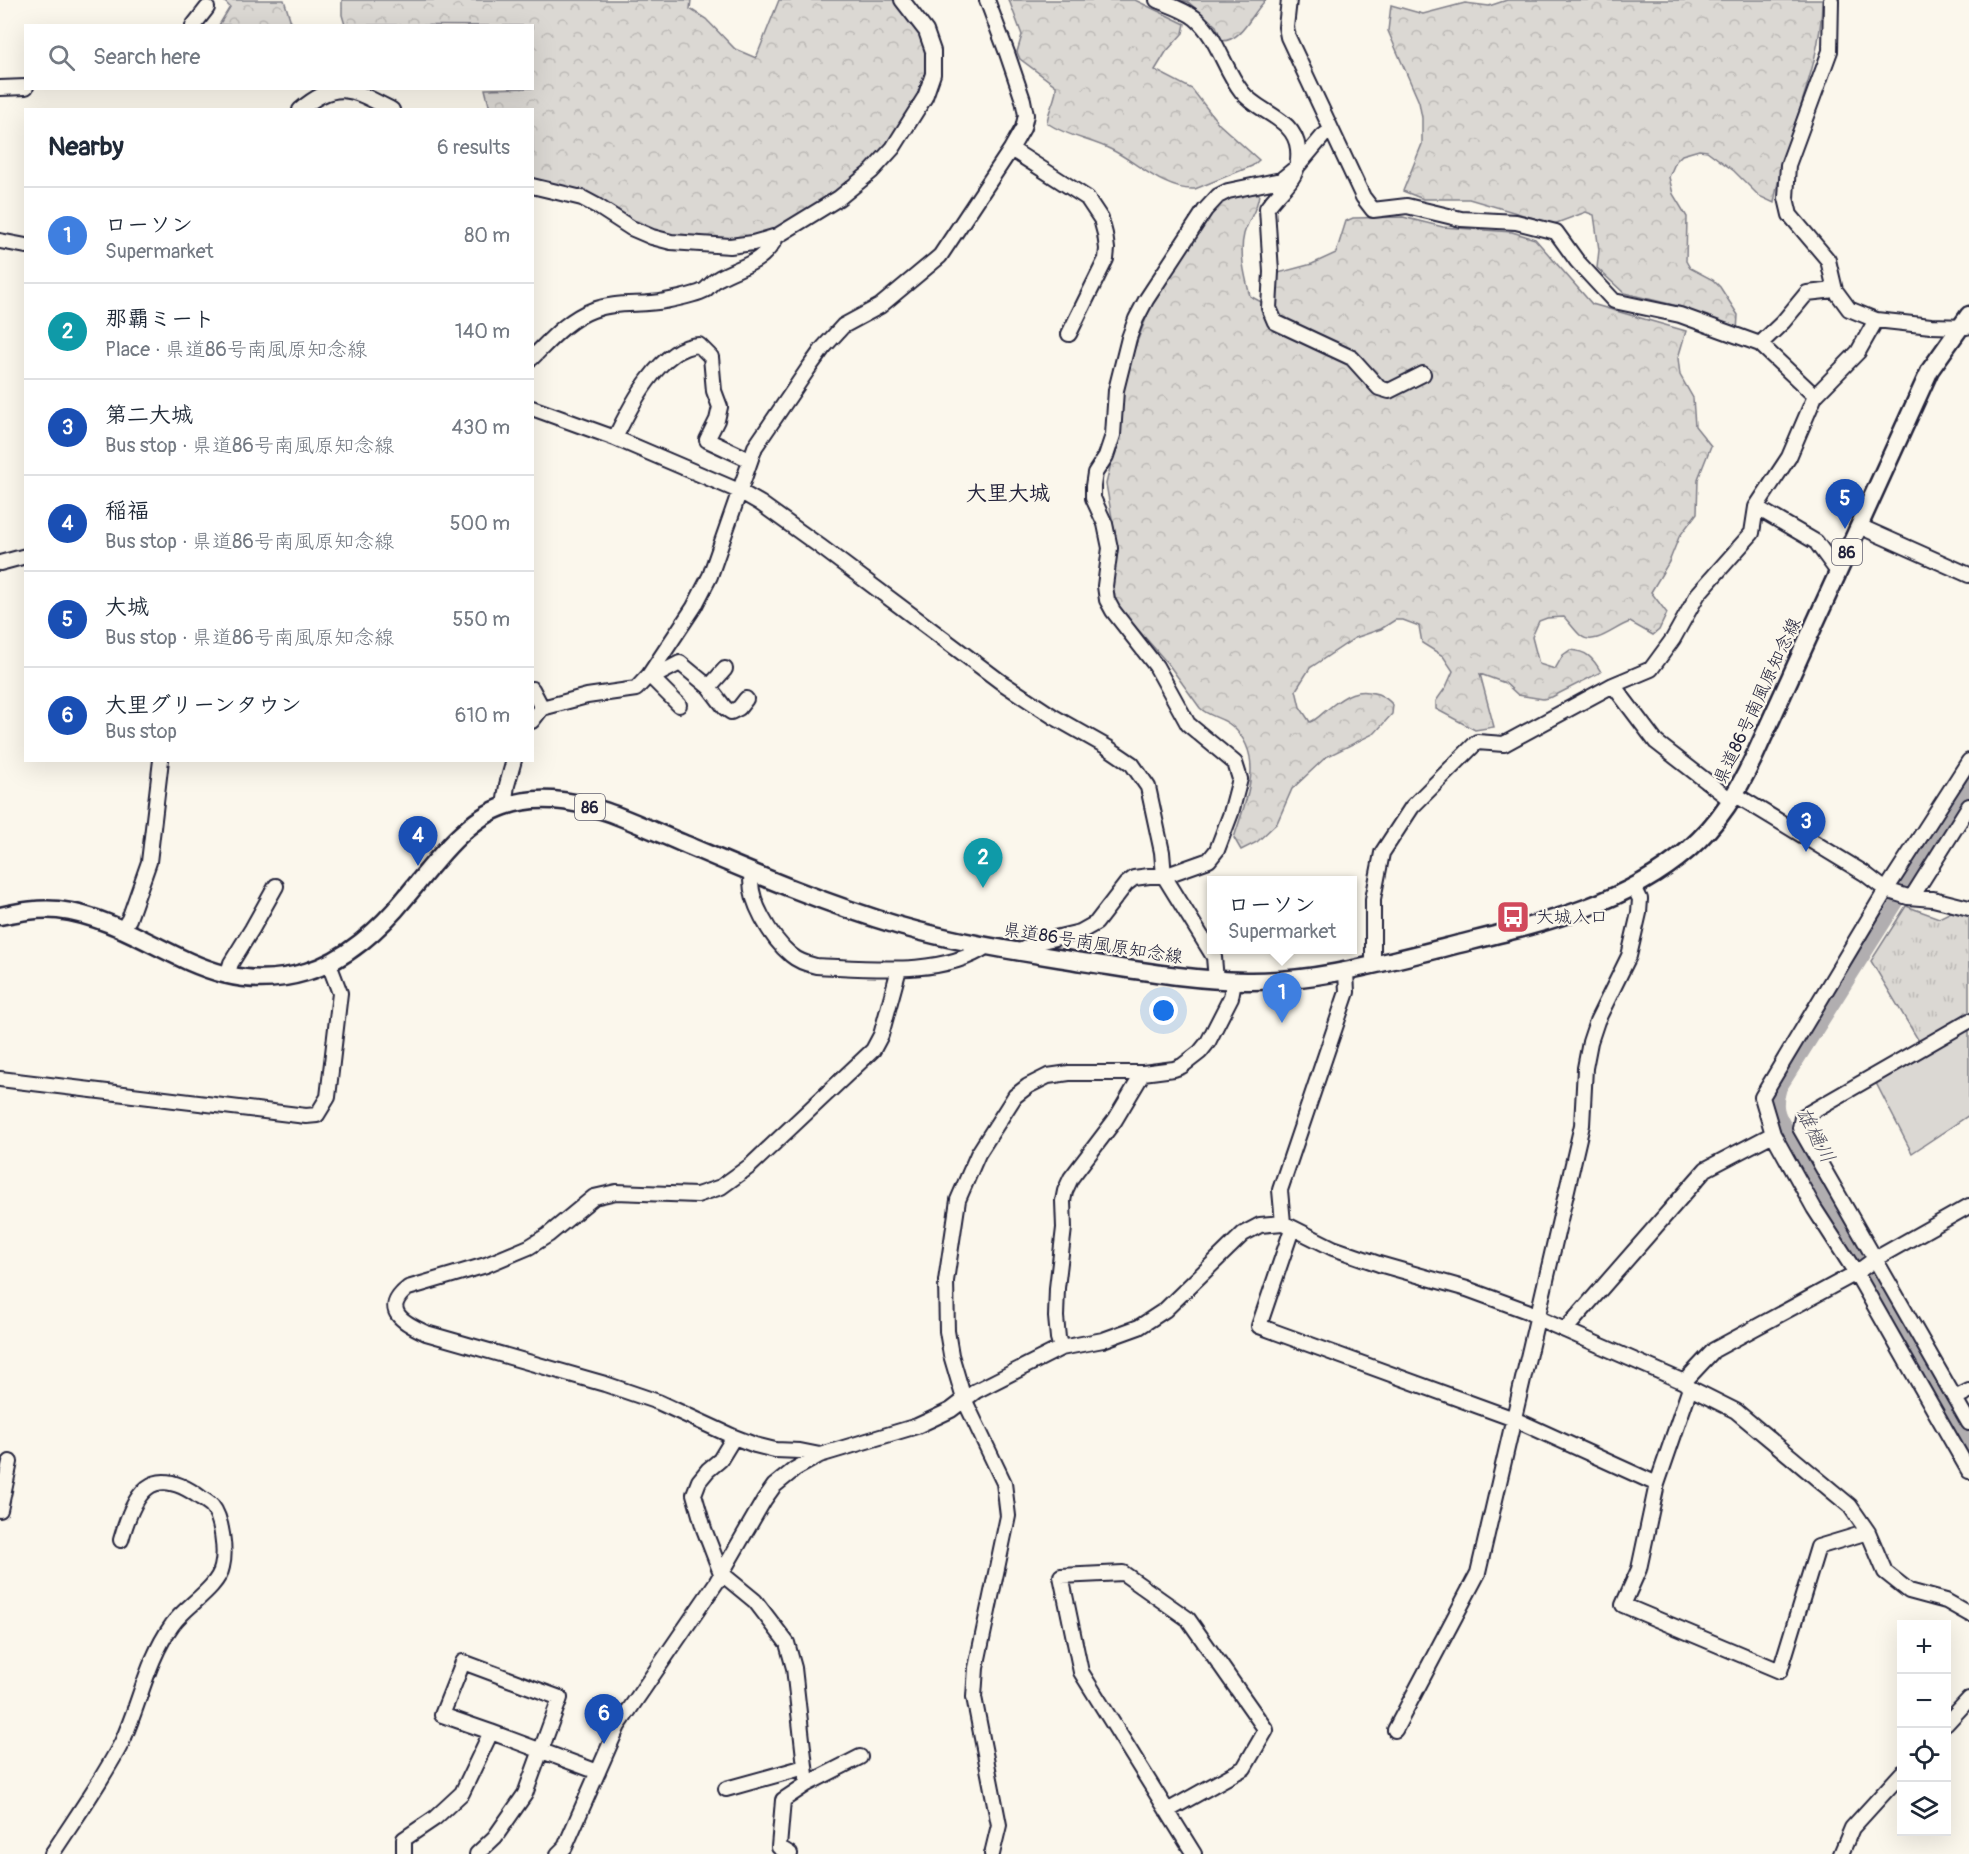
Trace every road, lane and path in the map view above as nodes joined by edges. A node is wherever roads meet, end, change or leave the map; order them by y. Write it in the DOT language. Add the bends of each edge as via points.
graph roads {
  1 [pos="902,0"];
  2 [pos="987,0"];
  3 [pos="1157,0"];
  4 [pos="1289,0"];
  5 [pos="1831,0"];
  6 [pos="207,8"];
  7 [pos="195,24"];
  8 [pos="24,87"];
  9 [pos="0,88"];
  10 [pos="340,90"];
  11 [pos="349,90"];
  12 [pos="303,108"];
  13 [pos="388,108"];
  14 [pos="1330,131"];
  15 [pos="1011,149"];
  16 [pos="1297,167"];
  17 [pos="534,186"];
  18 [pos="777,236"];
  19 [pos="0,241"];
  20 [pos="24,246"];
  21 [pos="1835,290"];
  22 [pos="1876,320"];
  23 [pos="1966,323"];
  24 [pos="1069,334"];
  25 [pos="1760,344"];
  26 [pos="534,356"];
  27 [pos="1423,374"];
  28 [pos="1815,396"];
  29 [pos="534,409"];
  30 [pos="615,438"];
  31 [pos="750,460"];
  32 [pos="739,491"];
  33 [pos="1756,507"];
  34 [pos="1859,526"];
  35 [pos="24,557"];
  36 [pos="0,563"];
  37 [pos="1838,572"];
  38 [pos="1969,575"];
  39 [pos="725,669"];
  40 [pos="650,676"];
  41 [pos="1613,685"];
  42 [pos="709,687"];
  43 [pos="534,693"];
  44 [pos="746,699"];
  45 [pos="679,705"];
  46 [pos="542,708"];
  47 [pos="534,718"];
  48 [pos="1969,761"];
  49 [pos="161,762"];
  50 [pos="513,762"];
  51 [pos="1734,798"];
  52 [pos="504,806"];
  53 [pos="1969,806"];
  54 [pos="752,873"];
  55 [pos="1164,876"];
  56 [pos="276,886"];
  57 [pos="1634,887"];
  58 [pos="1889,891"];
  59 [pos="1910,897"];
  60 [pos="1969,908"];
  61 [pos="0,916"];
  62 [pos="122,930"];
  63 [pos="987,946"];
  64 [pos="1207,946"];
  65 [pos="1020,951"];
  66 [pos="1212,954"];
  67 [pos="329,964"];
  68 [pos="1373,965"];
  69 [pos="899,969"];
  70 [pos="1346,972"];
  71 [pos="227,976"];
  72 [pos="1215,980"];
  73 [pos="1234,981"];
  74 [pos="1969,1021"];
  75 [pos="1143,1073"];
  76 [pos="0,1078"];
  77 [pos="1773,1134"];
  78 [pos="1969,1206"];
  79 [pos="1287,1226"];
  80 [pos="1864,1267"];
  81 [pos="1536,1316"];
  82 [pos="1566,1329"];
  83 [pos="1061,1348"];
  84 [pos="1687,1385"];
  85 [pos="1969,1391"];
  86 [pos="1955,1398"];
  87 [pos="964,1399"];
  88 [pos="1514,1419"];
  89 [pos="1969,1423"];
  90 [pos="734,1437"];
  91 [pos="820,1455"];
  92 [pos="10,1462"];
  93 [pos="1969,1471"];
  94 [pos="1657,1484"];
  95 [pos="0,1510"];
  96 [pos="1868,1532"];
  97 [pos="121,1540"];
  98 [pos="721,1573"];
  99 [pos="1969,1614"];
  100 [pos="1969,1699"];
  101 [pos="1951,1719"];
  102 [pos="1395,1730"];
  103 [pos="491,1732"];
  104 [pos="541,1751"];
  105 [pos="861,1757"];
  106 [pos="805,1767"];
  107 [pos="598,1772"];
  108 [pos="1897,1778"];
  109 [pos="807,1784"];
  110 [pos="726,1789"];
  111 [pos="1167,1812"];
  112 [pos="566,1852"];
  113 [pos="52,1854"];
  114 [pos="404,1854"];
  115 [pos="477,1854"];
  116 [pos="790,1854"];
  117 [pos="992,1854"];
  118 [pos="1194,1854"];
  119 [pos="1841,1854"];
  1 -- 18 [label="street" via="926,31 933,51 933,74 925,98 893,148 872,171 839,198"];
  2 -- 15 [label="street" via="1026,115"];
  3 -- 16 [label="street" via="1193,17 1209,32 1242,93 1290,128 1298,149"];
  4 -- 14 [label="street" via="1288,38"];
  5 -- 21 [label="street" via="1830,51 1788,165 1786,198 1790,215 1828,260"];
  6 -- 7 [label="street"];
  8 -- 9 [label="street"];
  10 -- 12 [label="street" via="326,93"];
  11 -- 13 [label="street"];
  14 -- 16 [label="street"];
  14 -- 25 [label="street" via="1373,210 1407,206 1461,219 1516,222 1556,232 1614,301 1680,315"];
  15 -- 24 [label="street" via="1087,198 1106,234 1106,260"];
  15 -- 31 [label="street" via="940,256 880,306 843,327 823,348 765,431"];
  16 -- 27 [label="street" via="1287,186 1267,208 1269,308 1275,322 1352,358 1379,388 1389,391"];
  16 -- 55 [label="street" via="1281,180 1233,189 1218,196 1146,300 1129,338 1116,390 1113,435 1095,473 1093,498 1110,548 1107,600 1156,666 1188,724 1235,763 1240,778 1217,850 1209,860"];
  17 -- 18 [label="street" via="582,198 631,228 671,242 730,246"];
  18 -- 26 [label="street" via="763,255 716,279 704,290 664,302 595,308 580,315"];
  19 -- 20 [label="street"];
  21 -- 22 [label="street" via="1849,309"];
  21 -- 25 [label="street" via="1807,293"];
  22 -- 23 [label="street" via="1931,326"];
  22 -- 28 [label="street" via="1858,352"];
  23 -- 34 [label="main road, 県道86号南風原知念線 / 86" via="1930,369"];
  25 -- 28 [label="street"];
  28 -- 33 [label="street" via="1789,457"];
  29 -- 30 [label="street"];
  30 -- 31 [label="street" via="637,395 652,376 683,348 699,345 711,357 714,391 720,407 707,440"];
  30 -- 32 [label="street"];
  31 -- 32 [label="street"];
  32 -- 40 [label="street" via="710,576"];
  32 -- 55 [label="street" via="821,547 1001,682 1132,764 1148,787"];
  33 -- 37 [label="street" via="1816,542"];
  33 -- 41 [label="street" via="1752,533 1698,594 1651,669"];
  34 -- 37 [label="main road, 県道86号南風原知念線 / 86"];
  34 -- 38 [label="street"];
  35 -- 36 [label="street"];
  37 -- 51 [label="main road, 県道86号南風原知念線 / 86"];
  39 -- 42 [label="street"];
  40 -- 42 [label="street" via="680,663"];
  40 -- 45 [label="street"];
  40 -- 46 [label="street" via="636,688"];
  41 -- 51 [label="street" via="1656,742"];
  41 -- 68 [label="street" via="1504,744 1477,742 1412,807 1382,853 1373,899"];
  42 -- 44 [label="street" via="731,712"];
  43 -- 46 [label="street"];
  46 -- 47 [label="street"];
  48 -- 58 [label="street"];
  49 -- 62 [label="street" via="149,862"];
  50 -- 52 [label="street"];
  51 -- 57 [label="main road, 県道86号南風原知念線 / 86" via="1688,850"];
  51 -- 58 [label="street"];
  52 -- 54 [label="main road, 県道86号南風原知念線 / 86" via="556,800 599,809"];
  52 -- 67 [label="main road, 県道86号南風原知念線 / 86" via="462,834 403,902"];
  53 -- 59 [label="street"];
  54 -- 63 [label="main road, 県道86号南風原知念線 / 86" via="902,926"];
  54 -- 69 [label="street" via="751,885 765,924 792,956 816,966"];
  55 -- 64 [label="street"];
  55 -- 65 [label="street" via="1134,878 1096,923"];
  56 -- 71 [label="street"];
  57 -- 68 [label="main road, 県道86号南風原知念線 / 86" via="1561,916"];
  57 -- 81 [label="street" via="1640,899 1639,914 1629,956 1590,1042 1582,1125"];
  58 -- 59 [label="street"];
  58 -- 77 [label="street" via="1762,1097"];
  59 -- 60 [label="street"];
  61 -- 62 [label="main road, 県道86号南風原知念線 / 86" via="45,909 98,920"];
  62 -- 71 [label="main road, 県道86号南風原知念線 / 86"];
  63 -- 65 [label="main road, 県道86号南風原知念線 / 86"];
  63 -- 69 [label="street" via="964,958"];
  65 -- 72 [label="main road, 県道86号南風原知念線 / 86"];
  66 -- 72 [label="street"];
  67 -- 71 [label="main road, 県道86号南風原知念線 / 86" via="286,978 252,980"];
  67 -- 76 [label="street" via="340,993 328,1097 317,1115"];
  68 -- 70 [label="main road, 県道86号南風原知念線 / 86"];
  69 -- 90 [label="street" via="881,1035 873,1050 727,1184 697,1195 616,1192 594,1197 529,1247 486,1265 408,1288 396,1300 401,1321 426,1333 647,1398"];
  70 -- 73 [label="main road, 県道86号南風原知念線 / 86"];
  70 -- 79 [label="street" via="1347,992 1280,1190"];
  72 -- 73 [label="main road, 県道86号南風原知念線 / 86"];
  73 -- 75 [label="street" via="1228,1005 1200,1052 1174,1069"];
  74 -- 80 [label="street" via="1802,1117 1800,1128"];
  75 -- 83 [label="street" via="1065,1191 1056,1317"];
  75 -- 87 [label="street" via="1069,1073 1038,1080 1015,1096 978,1154 958,1200 946,1281 947,1332"];
  77 -- 80 [label="street" via="1814,1208"];
  77 -- 82 [label="street" via="1706,1169"];
  78 -- 80 [label="street"];
  79 -- 81 [label="street" via="1333,1248 1467,1289"];
  79 -- 83 [label="street" via="1260,1226 1242,1234 1165,1310 1139,1327 1103,1340"];
  79 -- 88 [label="street" via="1259,1326"];
  80 -- 84 [label="street" via="1714,1350"];
  80 -- 86 [label="street"];
  80 -- 93 [label="street"];
  81 -- 82 [label="street"];
  81 -- 88 [label="street"];
  82 -- 84 [label="street"];
  83 -- 87 [label="street"];
  84 -- 94 [label="street"];
  84 -- 96 [label="street" via="1736,1411 1850,1506"];
  85 -- 86 [label="street"];
  86 -- 89 [label="street"];
  87 -- 91 [label="street" via="951,1410 917,1426"];
  87 -- 117 [label="street" via="1004,1483 1008,1516 976,1668 974,1697 999,1825"];
  88 -- 94 [label="street"];
  88 -- 102 [label="street" via="1478,1573"];
  90 -- 91 [label="street" via="775,1450"];
  90 -- 98 [label="street" via="720,1460 699,1481 694,1494"];
  91 -- 98 [label="street" via="774,1486"];
  92 -- 95 [label="street"];
  94 -- 96 [label="street" via="1638,1569 1623,1605 1780,1671 1818,1547"];
  96 -- 99 [label="street" via="1885,1572 1909,1591 1946,1601"];
  97 -- 113 [label="street" via="141,1492 159,1482 173,1483 188,1488 213,1507 223,1541 222,1569 218,1579 163,1638 122,1741"];
  98 -- 106 [label="street" via="755,1601 787,1643 794,1668"];
  98 -- 107 [label="street" via="618,1726"];
  100 -- 101 [label="street"];
  103 -- 104 [label="street"];
  103 -- 104 [label="street" via="442,1715 463,1662 560,1698"];
  103 -- 114 [label="street" via="462,1793 404,1839"];
  104 -- 107 [label="street"];
  104 -- 115 [label="street" via="525,1794 495,1837"];
  105 -- 109 [label="street"];
  106 -- 109 [label="street"];
  106 -- 110 [label="street"];
  107 -- 112 [label="street"];
  108 -- 119 [label="street" via="1852,1827"];
  109 -- 116 [label="street" via="783,1800 778,1847"];
  111 -- 118 [label="street" via="1244,1768 1266,1730 1188,1619 1123,1573 1061,1576 1081,1672"];
}
